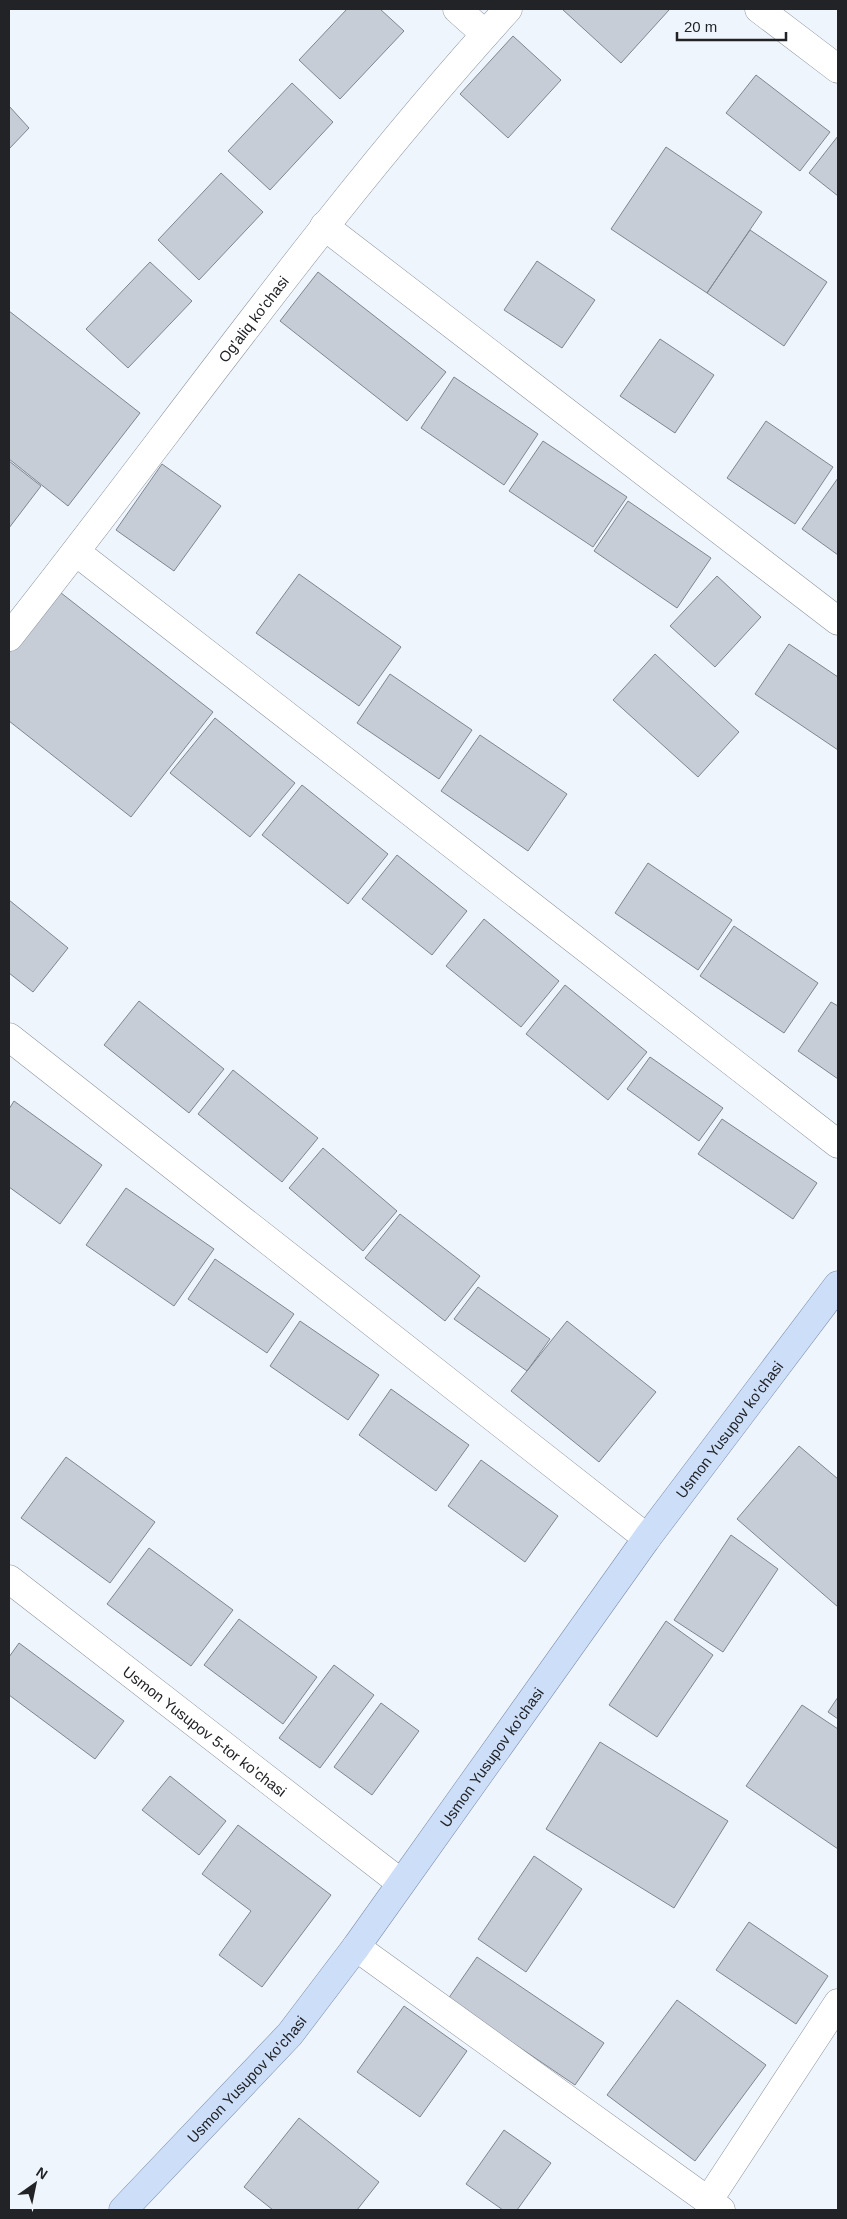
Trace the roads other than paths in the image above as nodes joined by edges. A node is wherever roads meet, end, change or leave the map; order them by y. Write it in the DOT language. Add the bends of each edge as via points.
graph roads {
  1 [pos="457,9"];
  2 [pos="508,9"];
  3 [pos="760,9"];
  4 [pos="485,34"];
  5 [pos="838,69"];
  6 [pos="324,226"];
  7 [pos="76,552"];
  8 [pos="838,621"];
  9 [pos="9,637"];
  10 [pos="9,1037"];
  11 [pos="838,1144"];
  12 [pos="838,1285"];
  13 [pos="647,1538"];
  14 [pos="9,1579"];
  15 [pos="401,1883"];
  16 [pos="356,1946"];
  17 [pos="838,2003"];
  18 [pos="714,2206"];
  19 [pos="123,2210"];
  1 -- 4 [label="street"];
  2 -- 4 [label="street, Og'aliq ko'chasi"];
  3 -- 5 [label="street"];
  4 -- 6 [label="street, Og'aliq ko'chasi"];
  6 -- 7 [label="street, Og'aliq ko'chasi"];
  6 -- 8 [label="street"];
  7 -- 9 [label="street, Og'aliq ko'chasi"];
  7 -- 11 [label="street"];
  10 -- 13 [label="street"];
  12 -- 13 [label="main road, Usmon Yusupov ko'chasi"];
  13 -- 15 [label="main road, Usmon Yusupov ko'chasi"];
  14 -- 15 [label="street, Usmon Yusupov 5-tor ko'chasi"];
  15 -- 16 [label="main road, Usmon Yusupov ko'chasi"];
  16 -- 18 [label="street"];
  16 -- 19 [label="main road, Usmon Yusupov ko'chasi" via="290,2034"];
  17 -- 18 [label="street"];
}
